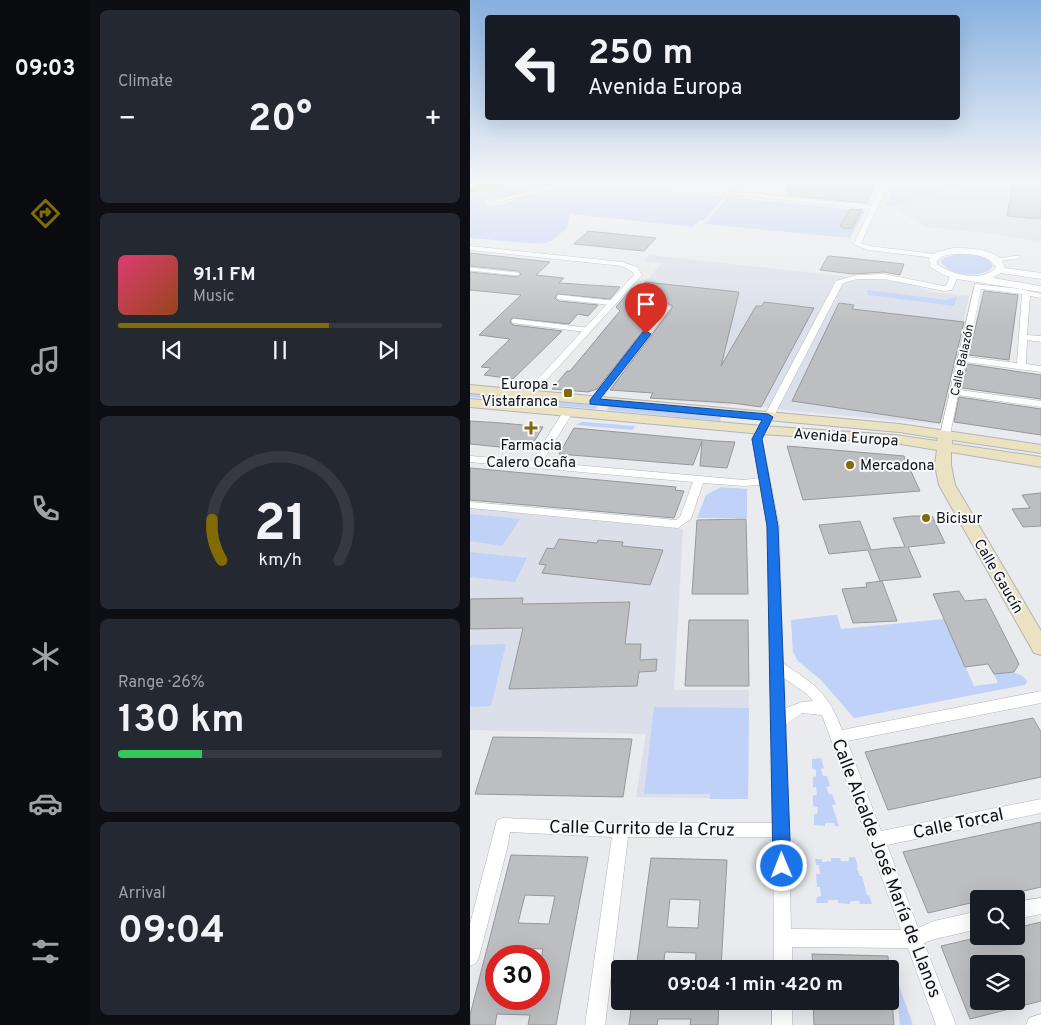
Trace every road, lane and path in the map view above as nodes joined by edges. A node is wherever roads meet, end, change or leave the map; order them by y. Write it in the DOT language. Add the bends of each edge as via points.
graph roads {
  1 [pos="862,230"];
  2 [pos="470,248"];
  3 [pos="935,256"];
  4 [pos="1018,257"];
  5 [pos="997,260"];
  6 [pos="470,269"];
  7 [pos="999,270"];
  8 [pos="518,274"];
  9 [pos="954,276"];
  10 [pos="1041,276"];
  11 [pos="976,282"];
  12 [pos="1041,289"];
  13 [pos="1026,293"];
  14 [pos="1041,296"];
  15 [pos="560,297"];
  16 [pos="613,302"];
  17 [pos="667,307"];
  18 [pos="514,321"];
  19 [pos="588,330"];
  20 [pos="1022,337"];
  21 [pos="1041,339"];
  22 [pos="962,359"];
  23 [pos="1021,366"];
  24 [pos="1041,369"];
  25 [pos="470,389"];
  26 [pos="955,392"];
  27 [pos="528,395"];
  28 [pos="470,402"];
  29 [pos="594,402"];
  30 [pos="1041,404"];
  31 [pos="568,412"];
  32 [pos="765,424"];
  33 [pos="945,441"];
  34 [pos="1041,449"];
  35 [pos="470,459"];
  36 [pos="1041,462"];
  37 [pos="534,465"];
  38 [pos="699,479"];
  39 [pos="764,481"];
  40 [pos="470,504"];
  41 [pos="1041,648"];
  42 [pos="776,665"];
  43 [pos="1041,697"];
  44 [pos="828,711"];
  45 [pos="779,722"];
  46 [pos="837,737"];
  47 [pos="1041,806"];
  48 [pos="621,830"];
  49 [pos="781,830"];
  50 [pos="876,840"];
  51 [pos="1041,906"];
  52 [pos="1025,910"];
  53 [pos="970,922"];
  54 [pos="784,938"];
  55 [pos="913,939"];
  56 [pos="470,957"];
  57 [pos="783,960"];
  58 [pos="782,1010"];
  59 [pos="1041,1024"];
  60 [pos="595,1025"];
  61 [pos="782,1025"];
  62 [pos="946,1025"];
  63 [pos="1036,1025"];
  1 -- 3 [label="street" via="857,241 860,246"];
  2 -- 16 [label="street" via="632,266 638,275"];
  3 -- 5 [label="street" via="970,251"];
  3 -- 9 [label="street" via="932,260 937,270"];
  4 -- 5 [label="lane"];
  5 -- 7 [label="street"];
  6 -- 8 [label="lane"];
  7 -- 10 [label="street"];
  7 -- 11 [label="street"];
  9 -- 11 [label="street"];
  9 -- 32 [label="street" via="949,288 941,289 868,276 840,281"];
  11 -- 12 [label="street"];
  11 -- 13 [label="street"];
  11 -- 22 [label="street, Calle Balazón"];
  13 -- 14 [label="street"];
  13 -- 20 [label="street"];
  15 -- 16 [label="lane"];
  16 -- 19 [label="street"];
  17 -- 29 [label="street"];
  18 -- 19 [label="lane"];
  19 -- 27 [label="street"];
  20 -- 21 [label="street"];
  20 -- 23 [label="street"];
  22 -- 23 [label="street"];
  22 -- 26 [label="street, Calle Balazón"];
  23 -- 24 [label="street"];
  25 -- 27 [label="main road, Avenida Europa"];
  26 -- 30 [label="street"];
  26 -- 33 [label="street, Calle Balazón"];
  27 -- 29 [label="main road, Avenida Europa"];
  28 -- 31 [label="main road, Avenida Europa"];
  29 -- 32 [label="main road, Avenida Europa"];
  31 -- 32 [label="main road, Avenida Europa"];
  31 -- 37 [label="street"];
  32 -- 33 [label="main road, Avenida Europa" via="895,440"];
  32 -- 39 [label="street" via="757,439"];
  33 -- 34 [label="main road, Avenida Europa"];
  33 -- 36 [label="main road, Avenida Europa"];
  33 -- 41 [label="main road, Calle Gaucín" via="943,464 948,485"];
  35 -- 37 [label="street"];
  37 -- 38 [label="street"];
  38 -- 39 [label="street" via="744,483"];
  38 -- 40 [label="street" via="685,519 678,524"];
  39 -- 42 [label="street" via="772,518"];
  42 -- 44 [label="street, Calle Alcalde José María de Llanos" via="812,690"];
  42 -- 45 [label="street"];
  43 -- 46 [label="street"];
  44 -- 45 [label="street" via="815,706 801,707"];
  44 -- 46 [label="street, Calle Alcalde José María de Llanos"];
  45 -- 49 [label="street"];
  46 -- 50 [label="street, Calle Alcalde José María de Llanos"];
  47 -- 50 [label="street, Calle Torcal"];
  48 -- 49 [label="street, Calle Currito de la Cruz"];
  48 -- 56 [label="street, Calle Currito de la Cruz" via="503,825"];
  48 -- 60 [label="street"];
  49 -- 54 [label="street"];
  50 -- 55 [label="street, Calle Alcalde José María de Llanos"];
  51 -- 52 [label="street"];
  53 -- 55 [label="street" via="934,930"];
  54 -- 55 [label="street"];
  54 -- 57 [label="street"];
  55 -- 62 [label="street, Calle Alcalde José María de Llanos"];
  58 -- 61 [label="street"];
  59 -- 63 [label="street"];
}
